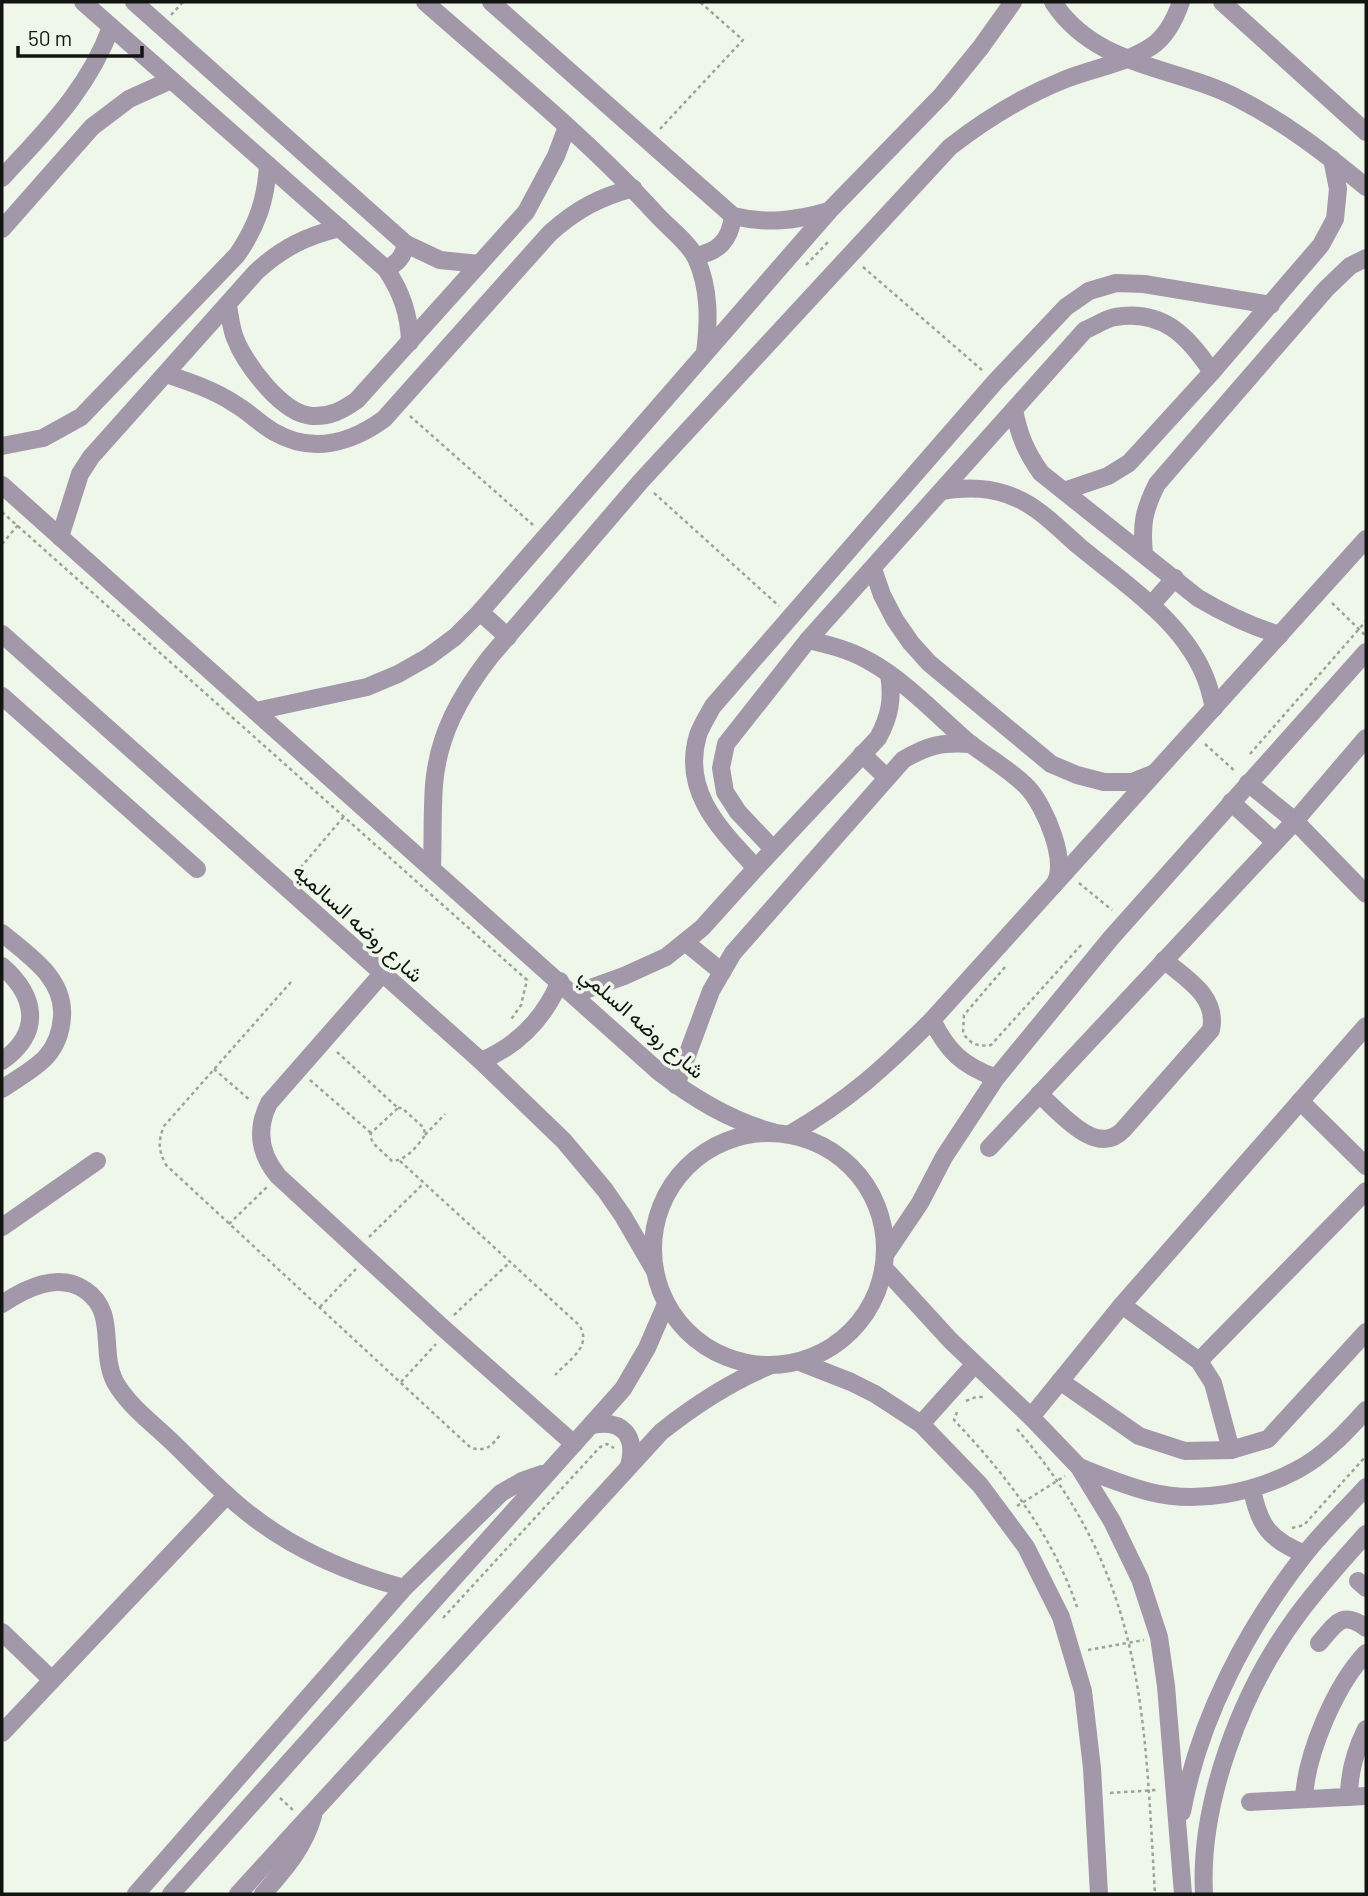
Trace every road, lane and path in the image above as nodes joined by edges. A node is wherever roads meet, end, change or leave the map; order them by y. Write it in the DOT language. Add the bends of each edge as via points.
graph roads {
  1 [pos="83,2"];
  2 [pos="134,2"];
  3 [pos="425,2"];
  4 [pos="491,2"];
  5 [pos="700,2"];
  6 [pos="1013,2"];
  7 [pos="1053,2"];
  8 [pos="1181,2"];
  9 [pos="1222,2"];
  10 [pos="111,27"];
  11 [pos="1126,59"];
  12 [pos="171,80"];
  13 [pos="567,127"];
  14 [pos="1366,132"];
  15 [pos="648,141"];
  16 [pos="1332,159"];
  17 [pos="268,165"];
  18 [pos="2,178"];
  19 [pos="1366,187"];
  20 [pos="633,188"];
  21 [pos="829,211"];
  22 [pos="526,212"];
  23 [pos="733,216"];
  24 [pos="2,229"];
  25 [pos="341,229"];
  26 [pos="814,229"];
  27 [pos="550,233"];
  28 [pos="406,244"];
  29 [pos="237,254"];
  30 [pos="695,256"];
  31 [pos="848,257"];
  32 [pos="1366,258"];
  33 [pos="479,264"];
  34 [pos="386,270"];
  35 [pos="256,272"];
  36 [pos="1271,305"];
  37 [pos="228,306"];
  38 [pos="410,342"];
  39 [pos="705,353"];
  40 [pos="1212,372"];
  41 [pos="166,374"];
  42 [pos="995,382"];
  43 [pos="397,404"];
  44 [pos="1014,410"];
  45 [pos="2,446"];
  46 [pos="642,481"];
  47 [pos="2,485"];
  48 [pos="1061,489"];
  49 [pos="942,491"];
  50 [pos="30,510"];
  51 [pos="2,512"];
  52 [pos="1039,512"];
  53 [pos="17,525"];
  54 [pos="60,537"];
  55 [pos="546,537"];
  56 [pos="1366,539"];
  57 [pos="2,544"];
  58 [pos="1144,553"];
  59 [pos="873,569"];
  60 [pos="1175,578"];
  61 [pos="1319,592"];
  62 [pos="1151,606"];
  63 [pos="480,612"];
  64 [pos="792,617"];
  65 [pos="1366,621"];
  66 [pos="1359,629"];
  67 [pos="2,634"];
  68 [pos="1280,635"];
  69 [pos="1366,636"];
  70 [pos="508,637"];
  71 [pos="808,640"];
  72 [pos="1366,652"];
  73 [pos="889,674"];
  74 [pos="2,696"];
  75 [pos="1214,708"];
  76 [pos="256,710"];
  77 [pos="1192,732"];
  78 [pos="1366,738"];
  79 [pos="971,744"];
  80 [pos="862,754"];
  81 [pos="1244,761"];
  82 [pos="1051,764"];
  83 [pos="1156,773"];
  84 [pos="887,777"];
  85 [pos="1248,783"];
  86 [pos="1027,787"];
  87 [pos="357,801"];
  88 [pos="1231,802"];
  89 [pos="343,818"];
  90 [pos="1294,821"];
  91 [pos="1275,842"];
  92 [pos="774,849"];
  93 [pos="432,867"];
  94 [pos="756,868"];
  95 [pos="197,869"];
  96 [pos="1065,872"];
  97 [pos="285,886"];
  98 [pos="1366,894"];
  99 [pos="1041,899"];
  100 [pos="1126,921"];
  101 [pos="2,933"];
  102 [pos="685,942"];
  103 [pos="1084,942"];
  104 [pos="1164,960"];
  105 [pos="2,966"];
  106 [pos="722,972"];
  107 [pos="382,974"];
  108 [pos="560,981"];
  109 [pos="290,982"];
  110 [pos="574,994"];
  111 [pos="964,1015"];
  112 [pos="932,1020"];
  113 [pos="508,1024"];
  114 [pos="1365,1030"];
  115 [pos="324,1040"];
  116 [pos="2,1061"];
  117 [pos="481,1061"];
  118 [pos="214,1069"];
  119 [pos="298,1070"];
  120 [pos="996,1078"];
  121 [pos="676,1085"];
  122 [pos="2,1089"];
  123 [pos="1039,1094"];
  124 [pos="1300,1101"];
  125 [pos="398,1108"];
  126 [pos="264,1112"];
  127 [pos="445,1114"];
  128 [pos="371,1133"];
  129 [pos="781,1133"];
  130 [pos="425,1135"];
  131 [pos="989,1148"];
  132 [pos="97,1161"];
  133 [pos="400,1161"];
  134 [pos="1366,1166"];
  135 [pos="278,1176"];
  136 [pos="424,1183"];
  137 [pos="1366,1191"];
  138 [pos="229,1224"];
  139 [pos="2,1227"];
  140 [pos="362,1253"];
  141 [pos="885,1261"];
  142 [pos="510,1262"];
  143 [pos="655,1271"];
  144 [pos="2,1304"];
  145 [pos="666,1304"];
  146 [pos="1122,1305"];
  147 [pos="320,1307"];
  148 [pos="445,1329"];
  149 [pos="1366,1332"];
  150 [pos="1199,1361"];
  151 [pos="800,1362"];
  152 [pos="974,1364"];
  153 [pos="769,1366"];
  154 [pos="555,1374"];
  155 [pos="1060,1381"];
  156 [pos="401,1382"];
  157 [pos="1366,1410"];
  158 [pos="1031,1417"];
  159 [pos="921,1424"];
  160 [pos="592,1425"];
  161 [pos="501,1434"];
  162 [pos="574,1444"];
  163 [pos="1231,1450"];
  164 [pos="616,1452"];
  165 [pos="1366,1456"];
  166 [pos="629,1466"];
  167 [pos="1079,1467"];
  168 [pos="545,1473"];
  169 [pos="1366,1486"];
  170 [pos="1252,1489"];
  171 [pos="227,1495"];
  172 [pos="1003,1515"];
  173 [pos="1286,1526"];
  174 [pos="1366,1534"];
  175 [pos="1305,1554"];
  176 [pos="404,1588"];
  177 [pos="440,1622"];
  178 [pos="1366,1628"];
  179 [pos="2,1632"];
  180 [pos="1159,1637"];
  181 [pos="1319,1643"];
  182 [pos="1071,1653"];
  183 [pos="1366,1653"];
  184 [pos="52,1680"];
  185 [pos="1366,1729"];
  186 [pos="2,1733"];
  187 [pos="268,1786"];
  188 [pos="1175,1789"];
  189 [pos="1093,1794"];
  190 [pos="1358,1797"];
  191 [pos="1304,1799"];
  192 [pos="1250,1802"];
  193 [pos="309,1814"];
  194 [pos="1179,1833"];
  195 [pos="136,1894"];
  196 [pos="171,1894"];
  197 [pos="238,1894"];
  198 [pos="263,1894"];
  199 [pos="1099,1894"];
  200 [pos="1183,1894"];
  201 [pos="1204,1894"];
  1 -- 10 [label="street"];
  2 -- 28 [label="street"];
  3 -- 13 [label="street"];
  4 -- 15 [label="street"];
  5 -- 15 [label="path" via="743,40"];
  6 -- 21 [label="street" via="942,95"];
  7 -- 11 [label="street" via="1078,32"];
  8 -- 11 [label="street" via="1173,24 1153,46"];
  9 -- 14 [label="street"];
  10 -- 12 [label="street"];
  10 -- 18 [label="street" via="81,89"];
  11 -- 16 [label="street" via="1238,98"];
  11 -- 31 [label="street" via="1034,92 976,126 950,147"];
  12 -- 17 [label="street"];
  12 -- 24 [label="street" via="129,99 92,127"];
  13 -- 20 [label="street"];
  13 -- 22 [label="street"];
  15 -- 23 [label="street"];
  16 -- 19 [label="street"];
  16 -- 36 [label="street" via="1338,188 1335,219 1321,245"];
  17 -- 25 [label="street"];
  17 -- 29 [label="street" via="261,213"];
  20 -- 27 [label="street" via="574,212"];
  20 -- 30 [label="street"];
  21 -- 23 [label="street" via="775,222"];
  21 -- 26 [label="street"];
  22 -- 27 [label="street"];
  22 -- 33 [label="street"];
  23 -- 30 [label="street" via="726,240 707,254"];
  25 -- 34 [label="street"];
  25 -- 35 [label="street" via="293,243"];
  26 -- 31 [label="path"];
  26 -- 39 [label="street"];
  27 -- 43 [label="street"];
  28 -- 33 [label="street" via="440,260"];
  28 -- 34 [label="street" via="403,255"];
  29 -- 35 [label="street"];
  29 -- 45 [label="street" via="81,417 43,438"];
  30 -- 39 [label="street" via="709,319"];
  31 -- 42 [label="path"];
  31 -- 46 [label="street"];
  32 -- 58 [label="street" via="1326,289 1157,484 1146,506"];
  33 -- 38 [label="street"];
  34 -- 38 [label="street" via="405,302"];
  35 -- 37 [label="street"];
  36 -- 40 [label="street"];
  36 -- 42 [label="street" via="1116,283 1089,291 1066,307"];
  37 -- 38 [label="street" via="234,337 245,359 275,395 309,416 342,410 357,400"];
  37 -- 41 [label="street"];
  39 -- 55 [label="street"];
  40 -- 44 [label="street" via="1173,326 1144,316 1113,317 1086,330"];
  40 -- 48 [label="street" via="1129,463 1108,476"];
  41 -- 43 [label="street" via="233,402 274,432 319,444 343,442 365,433"];
  41 -- 54 [label="street" via="91,457 80,474"];
  42 -- 64 [label="street"];
  43 -- 55 [label="path"];
  44 -- 48 [label="street" via="1028,454 1041,473"];
  44 -- 49 [label="street"];
  46 -- 64 [label="path"];
  46 -- 70 [label="street"];
  47 -- 50 [label="street"];
  48 -- 52 [label="street"];
  48 -- 58 [label="street"];
  49 -- 52 [label="street" via="993,490"];
  49 -- 59 [label="street"];
  50 -- 53 [label="path"];
  50 -- 54 [label="street"];
  51 -- 53 [label="path"];
  52 -- 62 [label="street"];
  53 -- 57 [label="path"];
  53 -- 89 [label="path"];
  54 -- 76 [label="street"];
  55 -- 63 [label="street"];
  56 -- 61 [label="street"];
  58 -- 60 [label="street"];
  59 -- 71 [label="street"];
  59 -- 82 [label="street" via="895,620 920,653"];
  60 -- 62 [label="street"];
  60 -- 68 [label="street" via="1224,614"];
  61 -- 66 [label="path"];
  61 -- 68 [label="street"];
  62 -- 75 [label="street" via="1192,653 1207,681"];
  63 -- 70 [label="street"];
  63 -- 76 [label="street" via="428,657 398,674 367,687"];
  64 -- 94 [label="street" via="713,706 698,736 694,768 701,800 719,828"];
  65 -- 66 [label="path"];
  66 -- 69 [label="path"];
  66 -- 81 [label="path"];
  67 -- 97 [label="street, شارع روضه السالميه"];
  68 -- 75 [label="street"];
  70 -- 93 [label="street" via="468,685 439,751"];
  71 -- 73 [label="street" via="851,652"];
  71 -- 92 [label="street" via="726,744 720,768 725,792 738,812"];
  72 -- 85 [label="street"];
  73 -- 79 [label="street"];
  73 -- 80 [label="street" via="888,718 878,738"];
  74 -- 95 [label="street"];
  75 -- 77 [label="street"];
  76 -- 87 [label="street"];
  77 -- 83 [label="street"];
  77 -- 85 [label="path"];
  78 -- 90 [label="street"];
  79 -- 84 [label="street" via="924,748 903,760"];
  79 -- 86 [label="street"];
  80 -- 84 [label="street"];
  80 -- 92 [label="street"];
  82 -- 83 [label="street" via="1104,782 1132,782"];
  82 -- 86 [label="street"];
  83 -- 96 [label="street"];
  84 -- 106 [label="street" via="733,953"];
  85 -- 88 [label="street"];
  85 -- 90 [label="street"];
  86 -- 99 [label="street" via="1043,808 1058,856 1057,882"];
  87 -- 89 [label="path"];
  87 -- 93 [label="street"];
  88 -- 91 [label="street"];
  88 -- 100 [label="street"];
  89 -- 97 [label="path"];
  89 -- 113 [label="path" via="527,980 521,1005"];
  90 -- 91 [label="street"];
  90 -- 98 [label="street"];
  91 -- 104 [label="street"];
  92 -- 94 [label="street"];
  93 -- 108 [label="street"];
  94 -- 102 [label="street"];
  96 -- 99 [label="street"];
  96 -- 100 [label="path"];
  97 -- 107 [label="street, شارع روضه السالميه"];
  99 -- 112 [label="street"];
  100 -- 120 [label="street"];
  101 -- 122 [label="street" via="50,976 62,1012 52,1048"];
  102 -- 106 [label="street"];
  102 -- 110 [label="street" via="666,957"];
  103 -- 111 [label="path" via="990,1045 977,1045 966,1038"];
  104 -- 123 [label="street"];
  104 -- 123 [label="street" via="1204,995 1211,1008 1211,1030 1123,1130 1108,1140 1095,1139"];
  105 -- 116 [label="street" via="24,988 31,1011 27,1034"];
  106 -- 121 [label="street"];
  107 -- 115 [label="street"];
  107 -- 117 [label="street, شارع روضه السالميه"];
  108 -- 110 [label="street, شارع روضه السلمي"];
  108 -- 117 [label="street" via="535,1024 510,1046"];
  109 -- 118 [label="path"];
  110 -- 121 [label="street, شارع روضه السلمي"];
  112 -- 120 [label="street" via="956,1057"];
  112 -- 129 [label="street" via="828,1113"];
  114 -- 124 [label="street"];
  115 -- 119 [label="street"];
  115 -- 125 [label="path"];
  117 -- 143 [label="street, شارع روضه السالميه" via="585,1165 623,1216"];
  118 -- 126 [label="path"];
  118 -- 138 [label="path" via="164,1126 158,1139 159,1153"];
  119 -- 126 [label="street"];
  119 -- 128 [label="path"];
  120 -- 141 [label="street"];
  121 -- 129 [label="street, شارع روضه السلمي" via="726,1115"];
  123 -- 131 [label="street"];
  124 -- 134 [label="street"];
  124 -- 146 [label="street"];
  125 -- 128 [label="path"];
  125 -- 130 [label="path" via="424,1128"];
  126 -- 135 [label="street" via="263,1153"];
  127 -- 130 [label="path"];
  128 -- 133 [label="path" via="371,1140 392,1161"];
  129 -- 141 [label="street" via="816,1142 860,1177 875,1200 883,1227"];
  129 -- 143 [label="street" via="738,1136 707,1150 681,1173 662,1203 656,1225"];
  130 -- 133 [label="path"];
  132 -- 139 [label="street"];
  133 -- 136 [label="path"];
  135 -- 138 [label="path"];
  135 -- 140 [label="street"];
  136 -- 140 [label="path"];
  136 -- 142 [label="path"];
  137 -- 150 [label="street"];
  138 -- 147 [label="path"];
  140 -- 147 [label="path"];
  140 -- 148 [label="street"];
  141 -- 151 [label="street" via="877,1293 864,1317 825,1352"];
  141 -- 152 [label="street"];
  142 -- 148 [label="path"];
  142 -- 154 [label="path" via="583,1331 583,1346"];
  143 -- 145 [label="street"];
  144 -- 171 [label="street" via="34,1286 56,1282 77,1285 95,1298 107,1323 108,1363 121,1391"];
  145 -- 153 [label="street" via="685,1329 709,1349 738,1362"];
  145 -- 160 [label="street" via="623,1389"];
  146 -- 150 [label="street"];
  146 -- 155 [label="street"];
  147 -- 156 [label="path"];
  148 -- 156 [label="path"];
  148 -- 162 [label="street"];
  149 -- 163 [label="street" via="1268,1439"];
  150 -- 163 [label="street" via="1213,1383"];
  151 -- 153 [label="street"];
  151 -- 159 [label="street" via="875,1394"];
  152 -- 158 [label="street"];
  152 -- 159 [label="street"];
  153 -- 166 [label="street" via="697,1404 661,1432"];
  155 -- 158 [label="street"];
  155 -- 163 [label="street" via="1139,1436 1185,1451"];
  156 -- 161 [label="path" via="471,1448 489,1448"];
  157 -- 170 [label="street" via="1339,1440 1298,1470"];
  158 -- 167 [label="street"];
  159 -- 172 [label="street"];
  160 -- 162 [label="street"];
  160 -- 166 [label="street" via="606,1422 630,1437 633,1452"];
  162 -- 168 [label="street"];
  164 -- 177 [label="path" via="611,1445 600,1447"];
  165 -- 173 [label="path" via="1304,1525"];
  166 -- 193 [label="street"];
  167 -- 170 [label="street" via="1152,1493 1202,1497"];
  167 -- 172 [label="path"];
  167 -- 180 [label="street" via="1140,1579"];
  168 -- 176 [label="street" via="501,1493"];
  168 -- 187 [label="street"];
  169 -- 175 [label="street"];
  170 -- 175 [label="street" via="1256,1511 1267,1531 1284,1546"];
  171 -- 176 [label="street" via="267,1528 319,1558"];
  171 -- 184 [label="street"];
  172 -- 182 [label="street" via="1032,1559 1060,1617"];
  174 -- 201 [label="street" via="1293,1621 1247,1701 1217,1787 1208,1832"];
  175 -- 194 [label="street" via="1245,1645 1223,1689 1188,1782"];
  176 -- 195 [label="street"];
  178 -- 181 [label="street" via="1344,1619"];
  179 -- 184 [label="street"];
  180 -- 182 [label="path"];
  180 -- 188 [label="street"];
  182 -- 189 [label="street" via="1083,1691"];
  183 -- 191 [label="street" via="1337,1697 1317,1742"];
  184 -- 186 [label="street"];
  185 -- 190 [label="street" via="1349,1778"];
  187 -- 193 [label="path"];
  187 -- 196 [label="street"];
  188 -- 189 [label="path"];
  188 -- 194 [label="street"];
  189 -- 199 [label="street"];
  190 -- 191 [label="street"];
  191 -- 192 [label="street"];
  193 -- 197 [label="street"];
  193 -- 198 [label="street" via="309,1832 298,1853"];
  194 -- 200 [label="street"];
}
